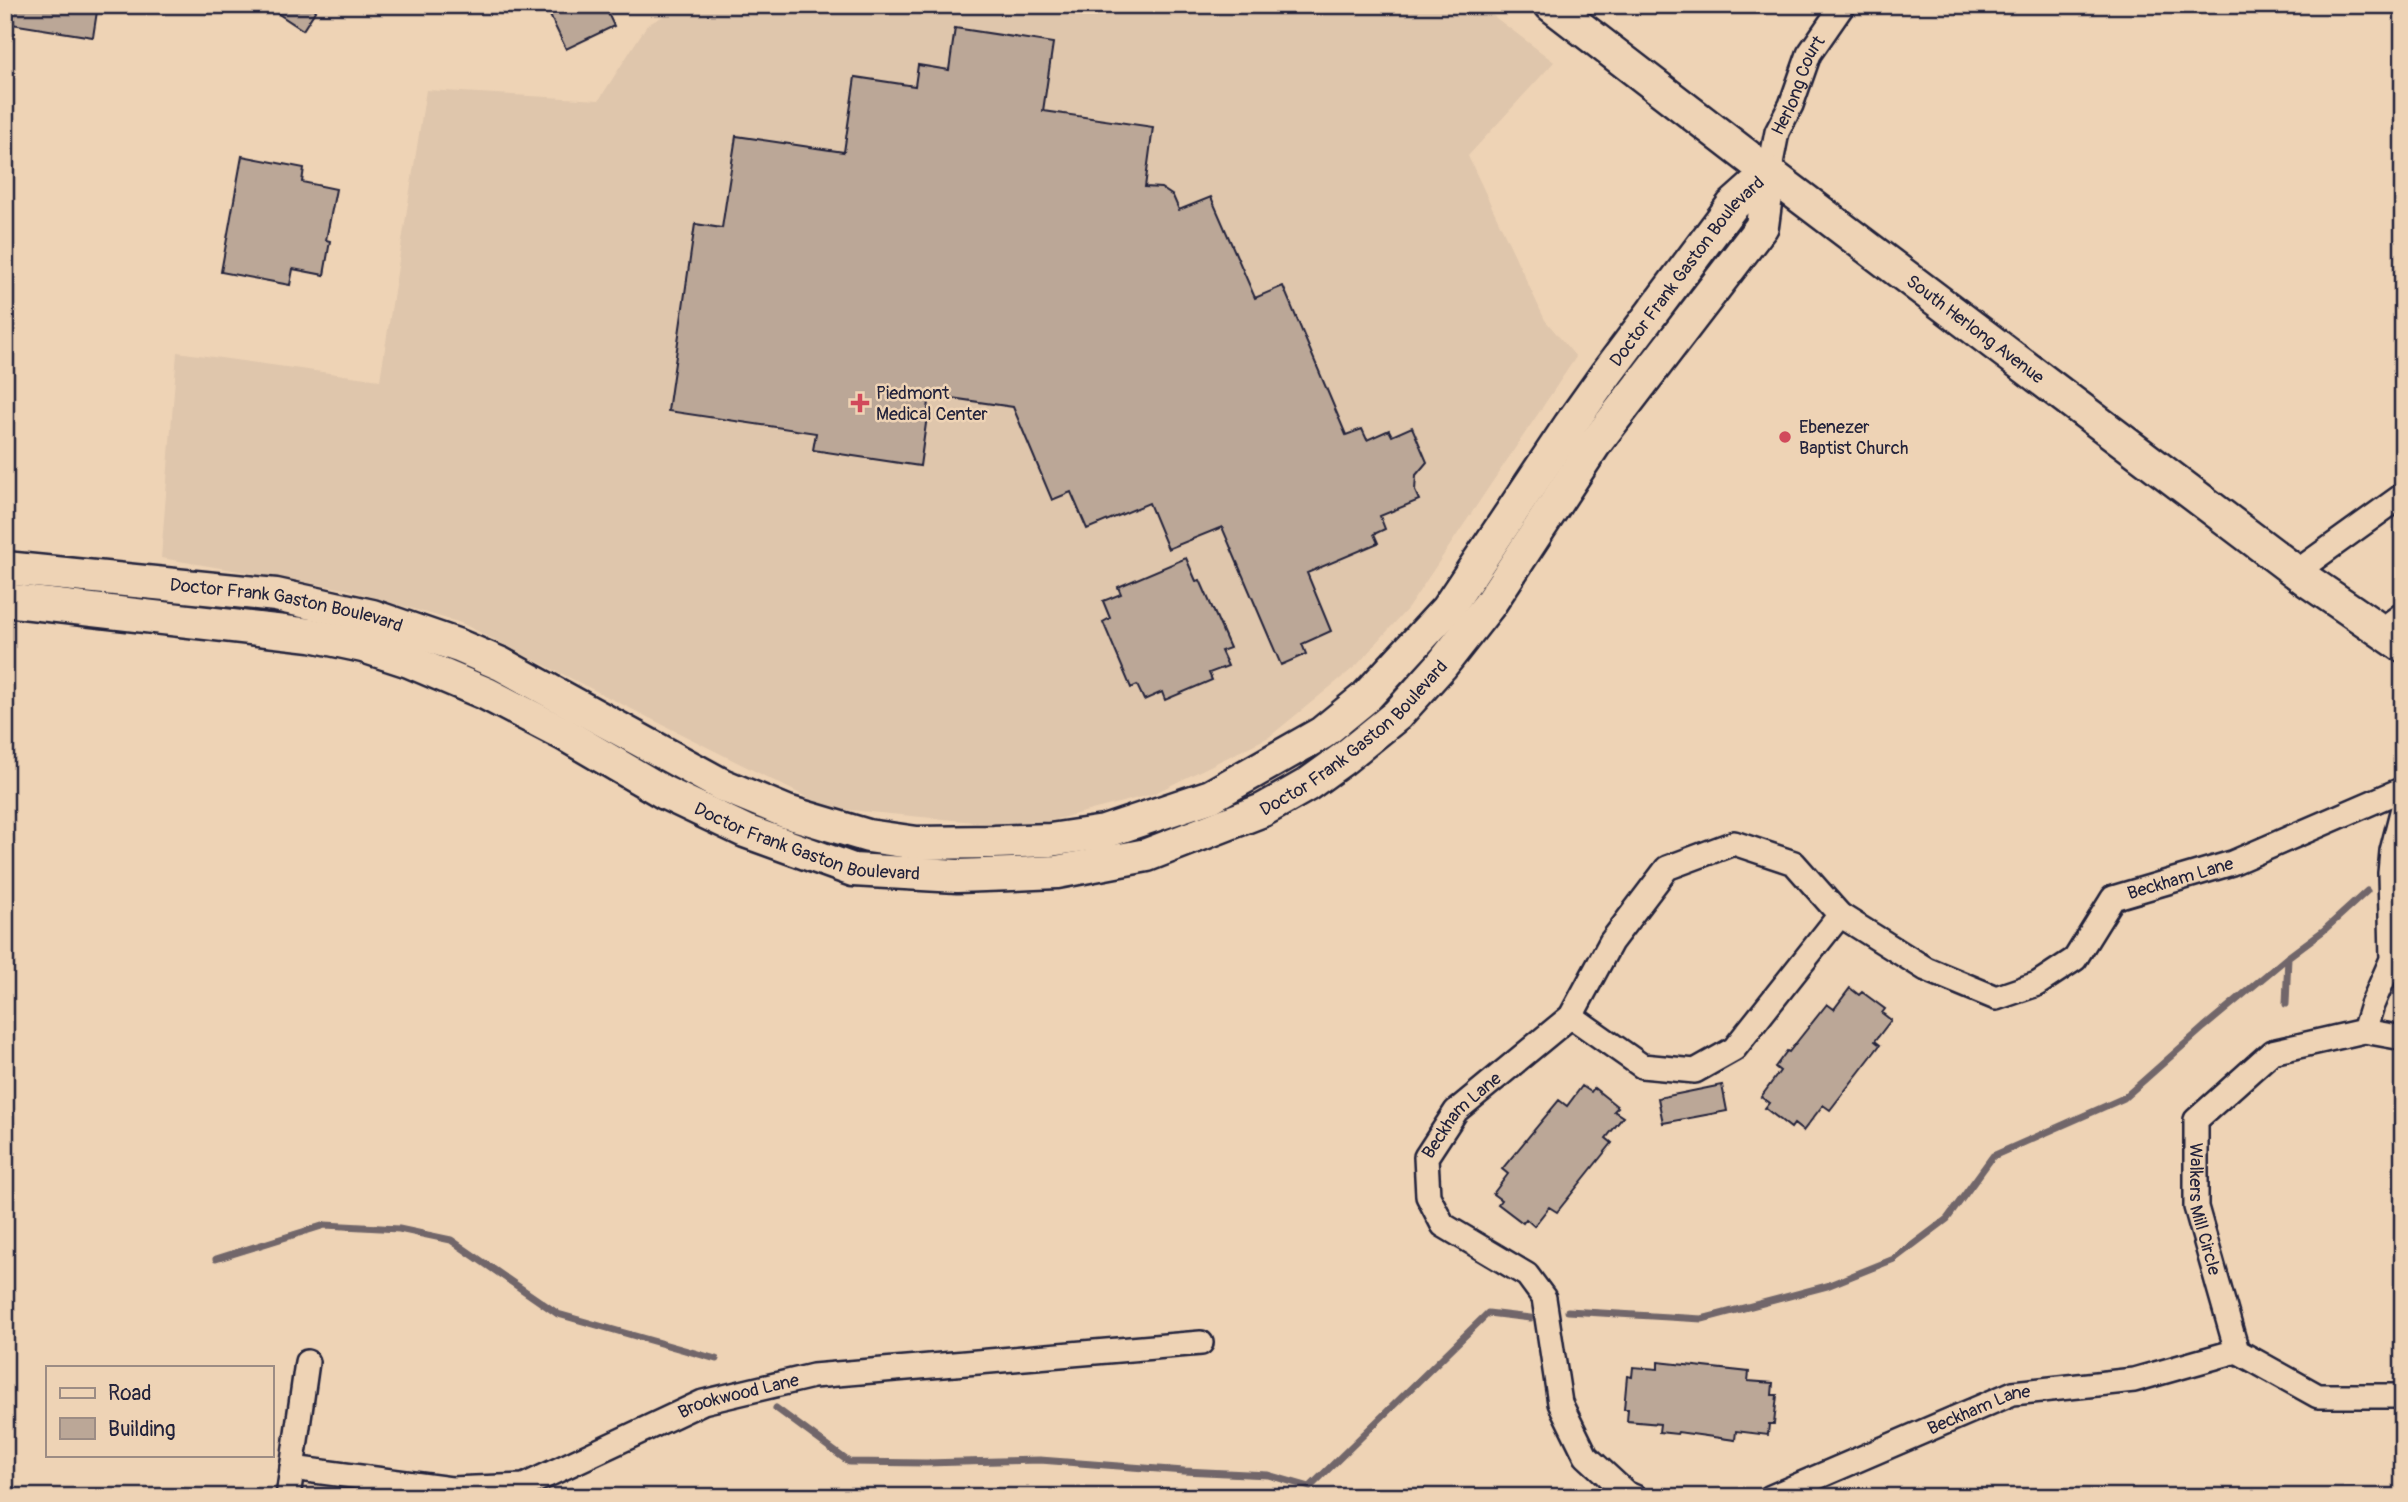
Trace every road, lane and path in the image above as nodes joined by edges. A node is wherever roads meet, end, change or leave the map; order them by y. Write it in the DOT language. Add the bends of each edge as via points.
graph roads {
  1 [pos="1551,5"];
  2 [pos="1843,5"];
  3 [pos="1769,173"];
  4 [pos="2403,495"];
  5 [pos="5,568"];
  6 [pos="2296,572"];
  7 [pos="127,579"];
  8 [pos="5,600"];
  9 [pos="124,612"];
  10 [pos="2395,630"];
  11 [pos="2403,789"];
  12 [pos="2403,808"];
  13 [pos="1840,915"];
  14 [pos="1570,1016"];
  15 [pos="2364,1031"];
  16 [pos="2403,1038"];
  17 [pos="1201,1343"];
  18 [pos="2237,1351"];
  19 [pos="307,1362"];
  20 [pos="2403,1396"];
  21 [pos="292,1468"];
  22 [pos="288,1497"];
  23 [pos="1635,1497"];
  24 [pos="1771,1497"];
  1 -- 3 [label="street, South Herlong Avenue"];
  2 -- 3 [label="street, Herlong Court" via="1809,54 1777,132"];
  3 -- 6 [label="street, South Herlong Avenue"];
  3 -- 7 [label="street, Doctor Frank Gaston Boulevard" via="1732,206 1607,373 1447,608 1366,697 1322,733 1211,796 1104,832 1050,840 917,844 868,836 787,812 722,785 501,664 459,646 325,605"];
  3 -- 9 [label="street, Doctor Frank Gaston Boulevard" via="1762,226 1594,445 1489,605 1397,715 1343,759 1263,810 1147,855 1057,872 957,876 853,870 745,831 665,793 487,694 409,661 311,635"];
  4 -- 6 [label="street"];
  5 -- 7 [label="street, Doctor Frank Gaston Boulevard"];
  6 -- 10 [label="street, South Herlong Avenue"];
  7 -- 9 [label="street"];
  8 -- 9 [label="street, Doctor Frank Gaston Boulevard"];
  11 -- 13 [label="street, Beckham Lane" via="2232,863 2113,898 2075,959 2038,984 1996,998 1926,969"];
  12 -- 15 [label="street" via="2390,873 2392,959"];
  13 -- 14 [label="street" via="1734,1049 1695,1071 1642,1066"];
  13 -- 14 [label="street, Beckham Lane" via="1794,863 1734,843 1667,867 1611,942"];
  14 -- 23 [label="street, Beckham Lane" via="1457,1111 1426,1157 1428,1196 1443,1225 1527,1275 1545,1298 1560,1403 1586,1456"];
  15 -- 16 [label="street, Walkers Mill Circle"];
  15 -- 18 [label="street, Walkers Mill Circle" via="2272,1052 2196,1120 2196,1207"];
  17 -- 21 [label="street, Brookwood Lane" via="813,1376 703,1402 524,1486 451,1489"];
  18 -- 20 [label="street" via="2318,1396"];
  18 -- 24 [label="street, Beckham Lane" via="2134,1380 2013,1392"];
  19 -- 21 [label="street"];
  21 -- 22 [label="street"];
}
